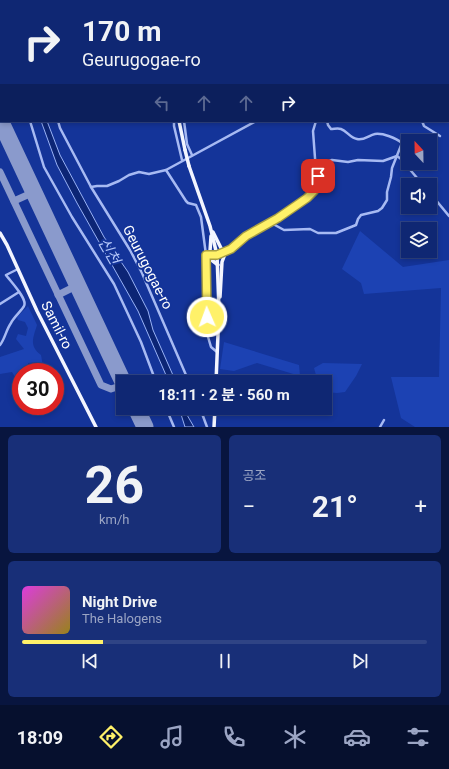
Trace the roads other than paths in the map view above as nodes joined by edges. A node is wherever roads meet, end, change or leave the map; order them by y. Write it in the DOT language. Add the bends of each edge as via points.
graph roads {
  1 [pos="30,122"];
  2 [pos="58,122"];
  3 [pos="174,122"];
  4 [pos="179,122"];
  5 [pos="184,122"];
  6 [pos="254,122"];
  7 [pos="316,122"];
  8 [pos="327,122"];
  9 [pos="422,122"];
  10 [pos="440,136"];
  11 [pos="192,155"];
  12 [pos="397,156"];
  13 [pos="182,160"];
  14 [pos="316,166"];
  15 [pos="166,170"];
  16 [pos="417,178"];
  17 [pos="91,187"];
  18 [pos="437,201"];
  19 [pos="449,216"];
  20 [pos="272,221"];
  21 [pos="211,229"];
  22 [pos="0,232"];
  23 [pos="231,249"];
  24 [pos="217,255"];
  25 [pos="206,258"];
  26 [pos="218,266"];
  27 [pos="18,269"];
  28 [pos="19,292"];
  29 [pos="0,304"];
  30 [pos="219,310"];
  31 [pos="0,345"];
  32 [pos="218,353"];
  33 [pos="153,375"];
  34 [pos="186,375"];
  35 [pos="216,375"];
  36 [pos="169,415"];
  37 [pos="203,415"];
  38 [pos="215,415"];
  39 [pos="384,420"];
  40 [pos="96,427"];
  41 [pos="174,427"];
  42 [pos="207,427"];
  43 [pos="214,427"];
  44 [pos="380,427"];
  1 -- 33 [label="street" via="44,167 114,284"];
  2 -- 17 [label="street, Geurugogae-ro"];
  3 -- 13 [label="street"];
  4 -- 21 [label="main road, bridge" via="184,150"];
  5 -- 11 [label="street" via="187,144"];
  6 -- 11 [label="street"];
  7 -- 14 [label="street" via="313,131"];
  8 -- 12 [label="street" via="331,128 342,129 357,140 378,134 399,141 402,143"];
  9 -- 10 [label="street" via="424,126"];
  11 -- 13 [label="street"];
  12 -- 14 [label="street" via="384,161 332,160"];
  12 -- 16 [label="street"];
  12 -- 20 [label="street" via="387,200 378,212 361,215 356,225 340,232 318,233 310,229 284,230"];
  13 -- 15 [label="street"];
  14 -- 20 [label="street" via="317,185 314,191"];
  15 -- 17 [label="street" via="149,174 139,172 106,186"];
  15 -- 25 [label="street" via="186,201 198,208"];
  17 -- 34 [label="street, Geurugogae-ro" via="142,273"];
  18 -- 19 [label="street"];
  20 -- 23 [label="street" via="246,236"];
  21 -- 23 [label="main road" via="222,250"];
  21 -- 24 [label="main road"];
  21 -- 25 [label="main road" via="211,249"];
  22 -- 27 [label="main road, Samil-ro"];
  23 -- 24 [label="street"];
  23 -- 30 [label="main road" via="222,262"];
  24 -- 25 [label="street"];
  24 -- 26 [label="main road"];
  25 -- 26 [label="main road"];
  25 -- 32 [label="street" via="206,330 211,347"];
  26 -- 30 [label="main road"];
  27 -- 28 [label="street" via="6,275"];
  27 -- 40 [label="main road, Samil-ro"];
  28 -- 29 [label="street"];
  28 -- 31 [label="street" via="24,307 7,328"];
  30 -- 32 [label="main road"];
  32 -- 35 [label="main road"];
  36 -- 41 [label="street"];
  37 -- 42 [label="street"];
  38 -- 43 [label="main road"];
  39 -- 44 [label="street"];
}
